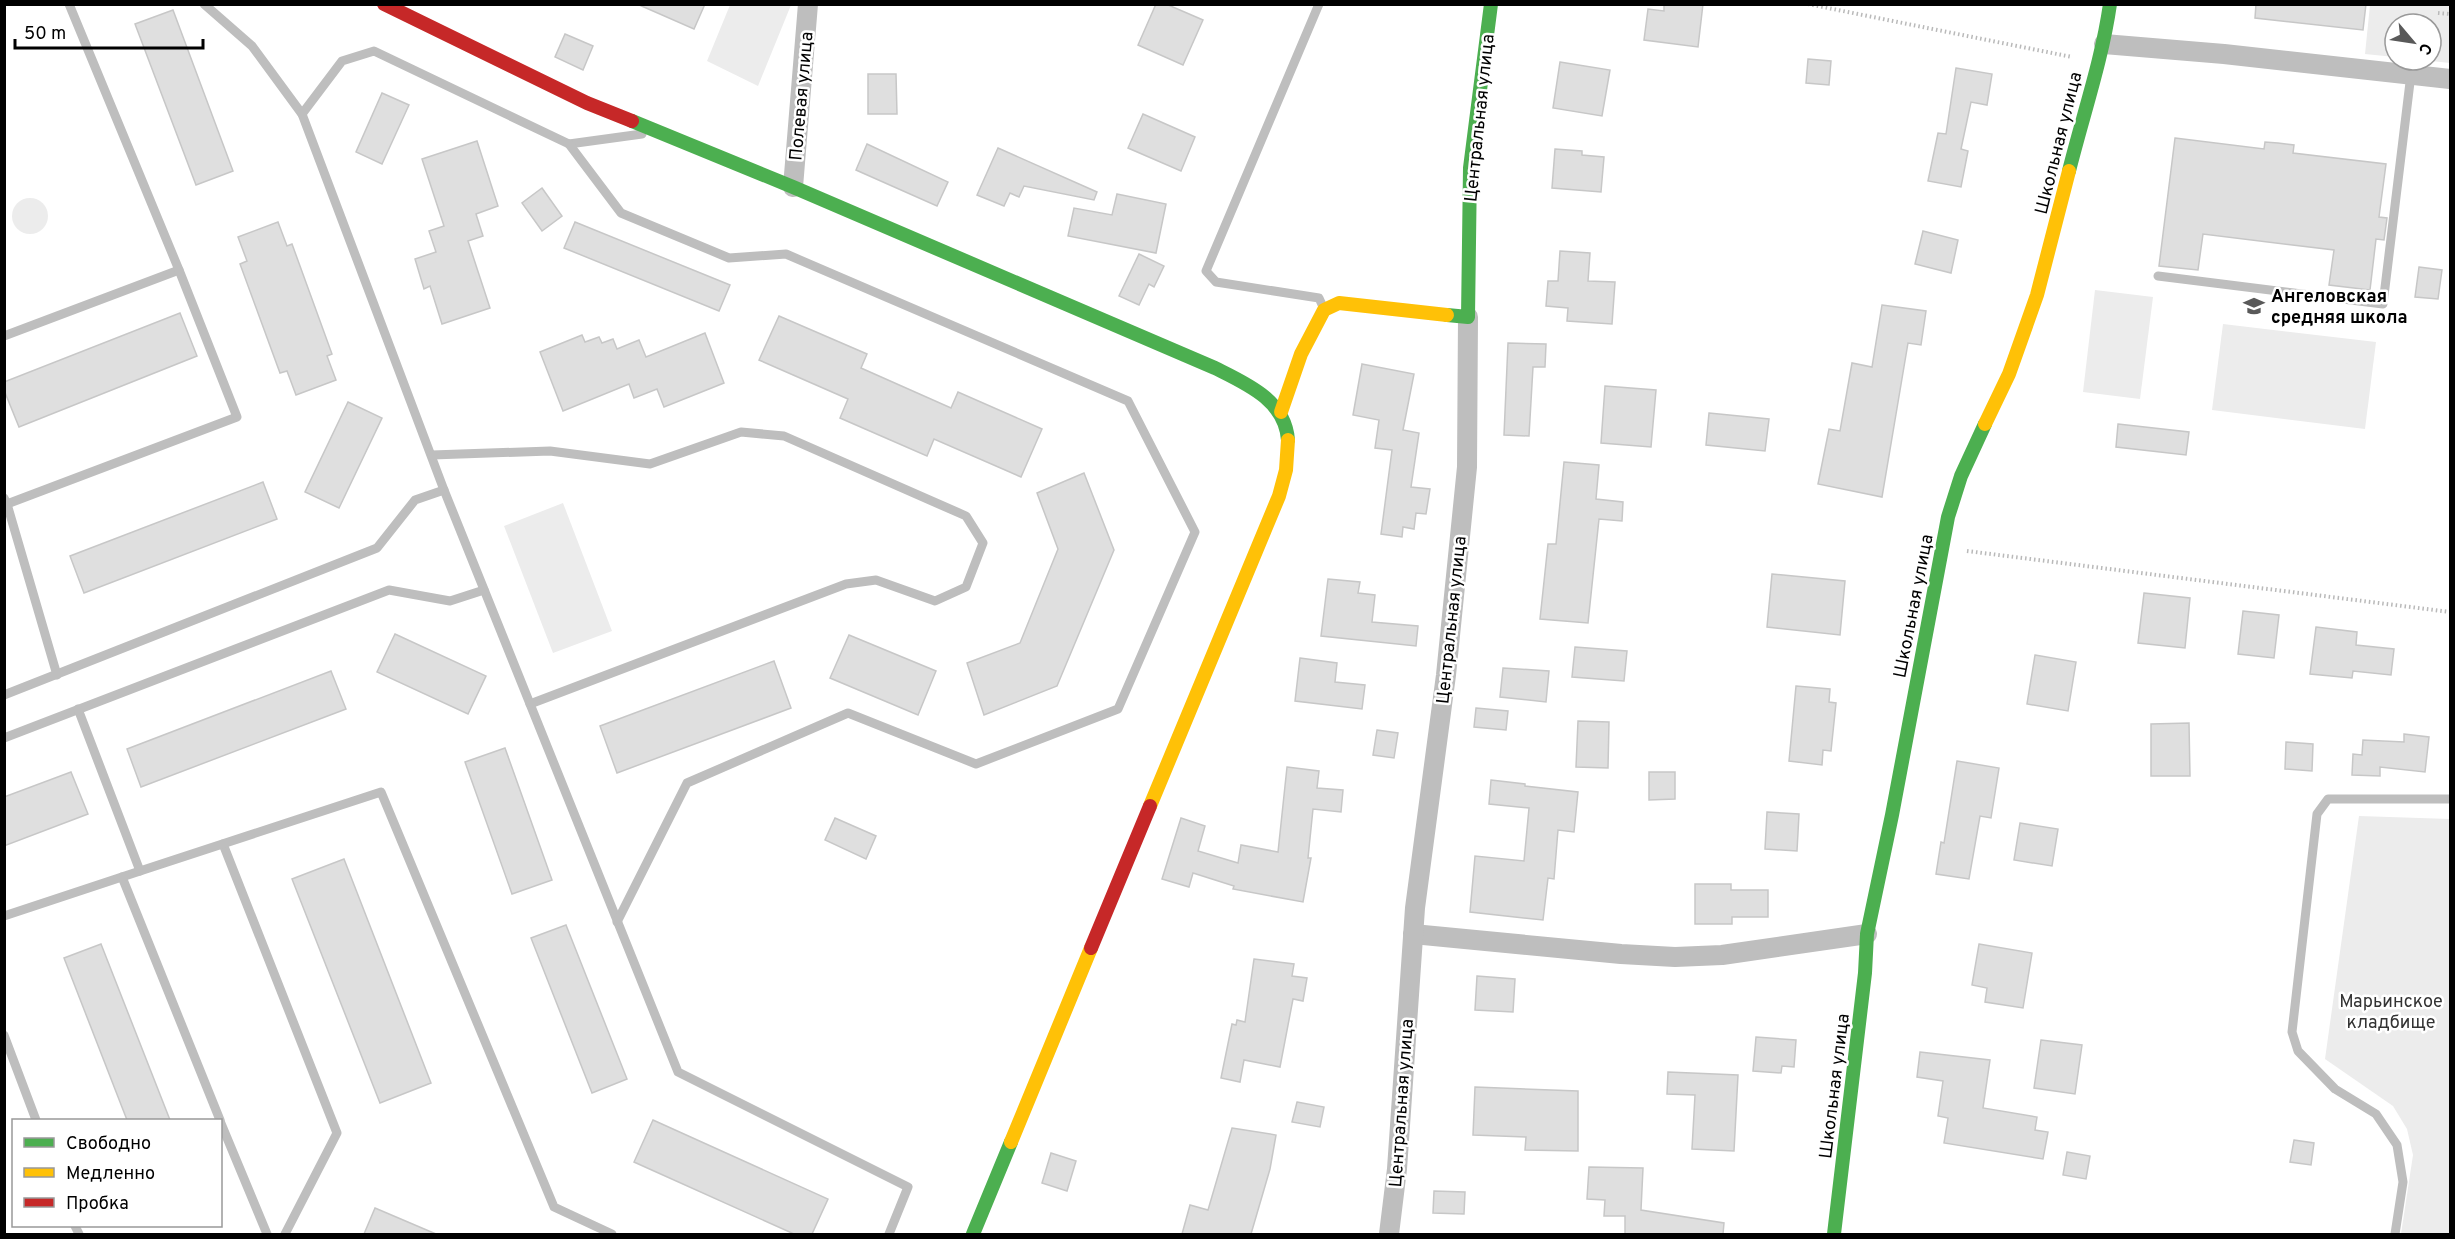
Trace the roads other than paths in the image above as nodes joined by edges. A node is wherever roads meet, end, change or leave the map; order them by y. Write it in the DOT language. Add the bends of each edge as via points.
graph roads {
  1 [pos="69,4"];
  2 [pos="204,4"];
  3 [pos="808,4"];
  4 [pos="1319,4"];
  5 [pos="1491,4"];
  6 [pos="2110,4"];
  7 [pos="386,5"];
  8 [pos="2101,53"];
  9 [pos="2411,74"];
  10 [pos="2451,79"];
  11 [pos="302,114"];
  12 [pos="657,132"];
  13 [pos="569,144"];
  14 [pos="793,187"];
  15 [pos="179,270"];
  16 [pos="2158,276"];
  17 [pos="1324,310"];
  18 [pos="1468,317"];
  19 [pos="4,336"];
  20 [pos="1281,412"];
  21 [pos="432,455"];
  22 [pos="444,490"];
  23 [pos="5,502"];
  24 [pos="484,590"];
  25 [pos="57,675"];
  26 [pos="4,695"];
  27 [pos="530,704"];
  28 [pos="78,709"];
  29 [pos="4,738"];
  30 [pos="2451,799"];
  31 [pos="223,844"];
  32 [pos="140,871"];
  33 [pos="122,877"];
  34 [pos="4,916"];
  35 [pos="617,922"];
  36 [pos="1413,934"];
  37 [pos="1867,934"];
  38 [pos="4,1035"];
  39 [pos="36,1119"];
  40 [pos="219,1119"];
  41 [pos="222,1126"];
  42 [pos="267,1234"];
  43 [pos="285,1234"];
  44 [pos="612,1234"];
  45 [pos="889,1234"];
  46 [pos="973,1234"];
  47 [pos="1389,1234"];
  48 [pos="1834,1234"];
  49 [pos="2395,1234"];
  1 -- 15 [label="lane"];
  2 -- 11 [label="lane" via="252,46"];
  3 -- 14 [label="street, Полевая улица"];
  4 -- 17 [label="lane" via="1206,271 1216,282 1319,298"];
  5 -- 18 [label="street, Центральная улица" via="1470,168"];
  6 -- 8 [label="street, Школьная улица"];
  7 -- 12 [label="street" via="587,103"];
  8 -- 9 [label="street" via="2224,54"];
  8 -- 37 [label="street, Школьная улица" via="2037,295 2009,374 1961,476 1948,517"];
  9 -- 10 [label="street"];
  9 -- 16 [label="lane" via="2383,304"];
  11 -- 13 [label="lane" via="342,61 374,51"];
  11 -- 21 [label="lane"];
  12 -- 13 [label="lane"];
  12 -- 14 [label="street"];
  13 -- 35 [label="lane" via="621,213 729,258 786,254 1128,401 1195,532 1118,710 976,764 848,713 687,783"];
  14 -- 20 [label="street" via="1215,368 1248,384"];
  15 -- 19 [label="lane"];
  15 -- 23 [label="lane" via="237,417"];
  17 -- 18 [label="street" via="1339,303"];
  17 -- 20 [label="street" via="1291,378"];
  18 -- 36 [label="street, Центральная улица" via="1467,467 1446,675"];
  20 -- 46 [label="street" via="1288,433 1288,466 1279,496"];
  21 -- 22 [label="lane"];
  21 -- 27 [label="lane" via="550,451 650,464 741,432 784,436 966,516 983,543 966,587 935,601 876,580 846,584"];
  22 -- 24 [label="lane"];
  22 -- 25 [label="lane" via="414,500 377,548"];
  23 -- 25 [label="lane"];
  24 -- 27 [label="lane"];
  24 -- 28 [label="lane" via="450,601 389,590"];
  25 -- 26 [label="lane"];
  27 -- 35 [label="lane"];
  28 -- 29 [label="lane"];
  28 -- 32 [label="lane"];
  30 -- 49 [label="lane" via="2328,799 2317,814 2292,1032 2298,1051 2335,1089 2376,1114 2397,1145 2403,1182"];
  31 -- 32 [label="lane"];
  31 -- 43 [label="lane" via="336,1133"];
  31 -- 44 [label="lane" via="381,792 554,1207"];
  32 -- 33 [label="lane"];
  33 -- 34 [label="lane"];
  33 -- 40 [label="lane"];
  35 -- 45 [label="lane" via="678,1072 908,1187"];
  36 -- 37 [label="street" via="1675,957 1722,955"];
  36 -- 47 [label="street, Центральная улица" via="1398,1169"];
  37 -- 48 [label="street, Школьная улица"];
  38 -- 39 [label="lane"];
  41 -- 42 [label="lane"];
}
